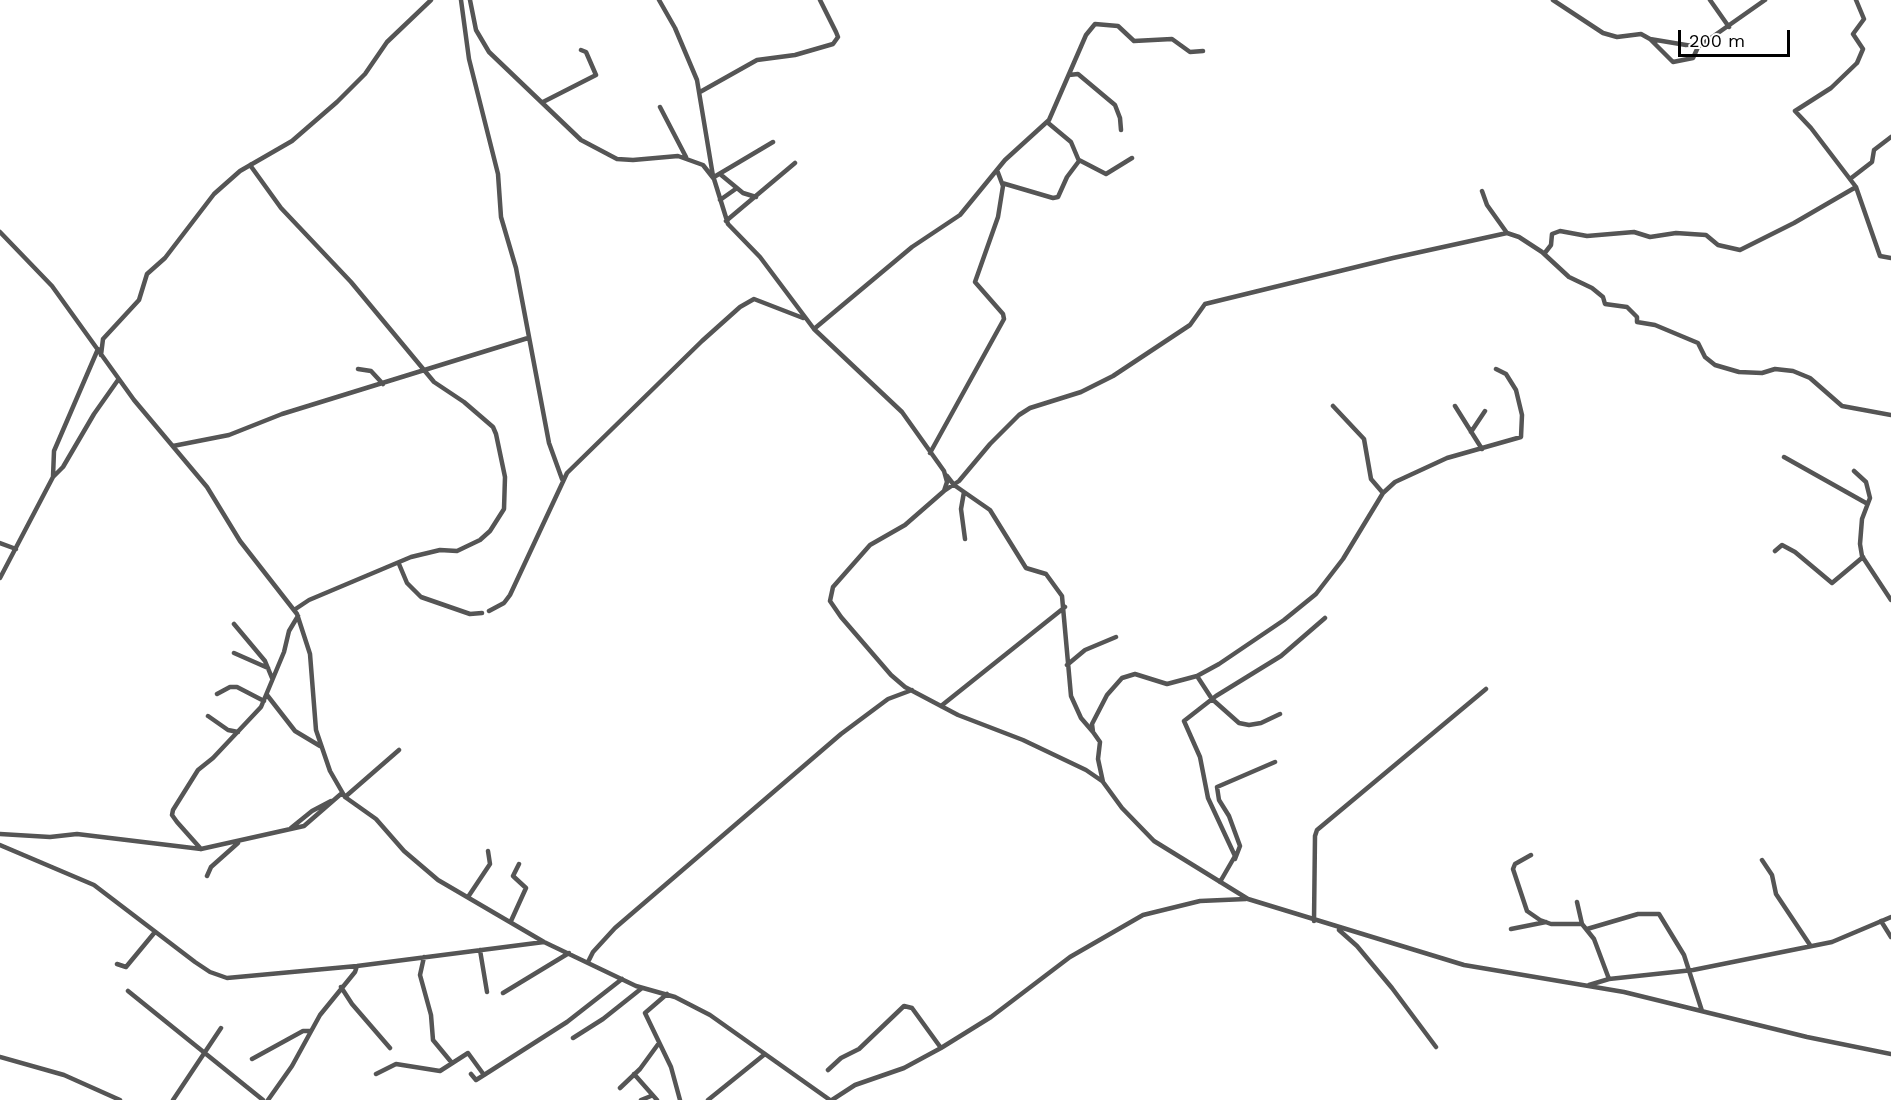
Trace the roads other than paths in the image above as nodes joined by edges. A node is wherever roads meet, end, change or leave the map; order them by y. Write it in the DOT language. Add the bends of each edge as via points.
graph roads {
  1 [pos="431,0"];
  2 [pos="460,0"];
  3 [pos="470,0"];
  4 [pos="820,0"];
  5 [pos="1553,0"];
  6 [pos="1710,0"];
  7 [pos="1765,0"];
  8 [pos="1856,0"];
  9 [pos="661,1"];
  10 [pos="1729,27"];
  11 [pos="1650,39"];
  12 [pos="1698,48"];
  13 [pos="580,50"];
  14 [pos="1203,51"];
  15 [pos="1069,75"];
  16 [pos="700,92"];
  17 [pos="543,102"];
  18 [pos="660,107"];
  19 [pos="1047,122"];
  20 [pos="1121,130"];
  21 [pos="1891,137"];
  22 [pos="773,142"];
  23 [pos="686,157"];
  24 [pos="1132,158"];
  25 [pos="1079,160"];
  26 [pos="795,163"];
  27 [pos="250,165"];
  28 [pos="997,170"];
  29 [pos="720,174"];
  30 [pos="714,178"];
  31 [pos="1850,179"];
  32 [pos="1002,183"];
  33 [pos="1856,187"];
  34 [pos="736,188"];
  35 [pos="1482,191"];
  36 [pos="756,197"];
  37 [pos="720,200"];
  38 [pos="726,221"];
  39 [pos="0,232"];
  40 [pos="1507,233"];
  41 [pos="1544,254"];
  42 [pos="1891,258"];
  43 [pos="804,319"];
  44 [pos="814,329"];
  45 [pos="528,338"];
  46 [pos="98,349"];
  47 [pos="101,355"];
  48 [pos="358,369"];
  49 [pos="1496,369"];
  50 [pos="427,370"];
  51 [pos="118,380"];
  52 [pos="383,384"];
  53 [pos="1333,406"];
  54 [pos="1455,406"];
  55 [pos="1485,411"];
  56 [pos="1891,415"];
  57 [pos="1471,432"];
  58 [pos="173,446"];
  59 [pos="1482,449"];
  60 [pos="930,453"];
  61 [pos="1784,457"];
  62 [pos="1854,471"];
  63 [pos="946,474"];
  64 [pos="53,477"];
  65 [pos="562,479"];
  66 [pos="954,485"];
  67 [pos="944,491"];
  68 [pos="964,492"];
  69 [pos="1383,493"];
  70 [pos="1866,503"];
  71 [pos="965,539"];
  72 [pos="0,543"];
  73 [pos="16,549"];
  74 [pos="1775,551"];
  75 [pos="1863,557"];
  76 [pos="399,564"];
  77 [pos="0,578"];
  78 [pos="1891,600"];
  79 [pos="1065,607"];
  80 [pos="294,610"];
  81 [pos="489,611"];
  82 [pos="482,614"];
  83 [pos="298,616"];
  84 [pos="1325,618"];
  85 [pos="234,624"];
  86 [pos="1116,638"];
  87 [pos="234,653"];
  88 [pos="1067,665"];
  89 [pos="268,668"];
  90 [pos="1197,676"];
  91 [pos="272,678"];
  92 [pos="1486,689"];
  93 [pos="912,690"];
  94 [pos="218,694"];
  95 [pos="267,695"];
  96 [pos="1212,699"];
  97 [pos="264,701"];
  98 [pos="941,706"];
  99 [pos="1280,714"];
  100 [pos="208,716"];
  101 [pos="238,732"];
  102 [pos="1093,732"];
  103 [pos="320,746"];
  104 [pos="399,750"];
  105 [pos="1275,762"];
  106 [pos="1103,782"];
  107 [pos="344,795"];
  108 [pos="0,834"];
  109 [pos="241,841"];
  110 [pos="0,845"];
  111 [pos="201,849"];
  112 [pos="488,851"];
  113 [pos="1531,855"];
  114 [pos="1235,859"];
  115 [pos="1762,860"];
  116 [pos="519,864"];
  117 [pos="207,876"];
  118 [pos="1220,882"];
  119 [pos="468,897"];
  120 [pos="1248,899"];
  121 [pos="1577,902"];
  122 [pos="1891,916"];
  123 [pos="511,921"];
  124 [pos="1314,921"];
  125 [pos="1881,921"];
  126 [pos="1546,922"];
  127 [pos="1582,924"];
  128 [pos="1337,928"];
  129 [pos="1511,929"];
  130 [pos="1587,929"];
  131 [pos="155,932"];
  132 [pos="1891,937"];
  133 [pos="544,942"];
  134 [pos="1810,945"];
  135 [pos="480,950"];
  136 [pos="568,953"];
  137 [pos="424,957"];
  138 [pos="588,962"];
  139 [pos="117,964"];
  140 [pos="357,966"];
  141 [pos="1690,970"];
  142 [pos="622,979"];
  143 [pos="1608,979"];
  144 [pos="1587,986"];
  145 [pos="341,987"];
  146 [pos="642,988"];
  147 [pos="128,991"];
  148 [pos="487,992"];
  149 [pos="503,993"];
  150 [pos="667,994"];
  151 [pos="1702,1011"];
  152 [pos="221,1028"];
  153 [pos="310,1031"];
  154 [pos="573,1038"];
  155 [pos="659,1043"];
  156 [pos="1436,1047"];
  157 [pos="390,1048"];
  158 [pos="941,1048"];
  159 [pos="205,1054"];
  160 [pos="765,1054"];
  161 [pos="1891,1054"];
  162 [pos="0,1057"];
  163 [pos="252,1059"];
  164 [pos="452,1063"];
  165 [pos="828,1070"];
  166 [pos="376,1074"];
  167 [pos="471,1074"];
  168 [pos="634,1074"];
  169 [pos="484,1075"];
  170 [pos="620,1088"];
  171 [pos="651,1096"];
  172 [pos="711,1099"];
  173 [pos="120,1100"];
  174 [pos="173,1100"];
  175 [pos="263,1100"];
  176 [pos="268,1100"];
  177 [pos="641,1100"];
  178 [pos="657,1100"];
  179 [pos="680,1100"];
  180 [pos="831,1100"];
  1 -- 27 [label="street" via="391,37 365,74 337,102 292,141"];
  2 -- 45 [label="street"];
  3 -- 17 [label="street" via="476,30 489,52"];
  4 -- 16 [label="street" via="836,32 833,44 758,60"];
  5 -- 11 [label="street" via="1603,33 1617,37 1638,33"];
  6 -- 10 [label="street"];
  7 -- 10 [label="street"];
  8 -- 31 [label="street" via="1864,19 1853,34 1864,51 1831,88 1795,111"];
  9 -- 16 [label="street" via="692,65"];
  10 -- 12 [label="street"];
  11 -- 12 [label="street"];
  11 -- 12 [label="street" via="1673,62 1693,58"];
  13 -- 17 [label="street" via="585,52 596,75"];
  14 -- 15 [label="street" via="1190,52 1172,39 1131,41 1118,26 1097,23 1086,35"];
  15 -- 19 [label="street"];
  15 -- 20 [label="street" via="1078,74 1115,105"];
  16 -- 30 [label="street"];
  17 -- 23 [label="street" via="573,134 610,157"];
  18 -- 23 [label="street"];
  19 -- 25 [label="street" via="1071,142"];
  19 -- 28 [label="street"];
  21 -- 31 [label="street" via="1874,150 1872,162"];
  22 -- 29 [label="street"];
  23 -- 30 [label="street" via="703,165"];
  24 -- 25 [label="street" via="1106,174"];
  25 -- 32 [label="street" via="1056,198"];
  26 -- 36 [label="street"];
  27 -- 47 [label="street" via="214,194 165,258 147,274 139,300 103,339"];
  27 -- 50 [label="street" via="281,208 333,261"];
  28 -- 32 [label="street"];
  28 -- 44 [label="street" via="960,215 912,247"];
  29 -- 30 [label="street"];
  29 -- 34 [label="street"];
  30 -- 37 [label="street"];
  31 -- 33 [label="street"];
  32 -- 60 [label="street" via="996,224 975,282 1004,319"];
  33 -- 41 [label="street" via="1740,250 1718,245 1706,235 1676,233 1650,237 1634,232 1587,236 1560,231 1552,234"];
  33 -- 42 [label="street" via="1880,256"];
  34 -- 36 [label="street"];
  34 -- 37 [label="street"];
  35 -- 40 [label="street"];
  36 -- 38 [label="street"];
  37 -- 38 [label="street"];
  38 -- 43 [label="street" via="760,257"];
  39 -- 46 [label="street" via="52,286"];
  40 -- 41 [label="street"];
  40 -- 66 [label="street" via="1205,304 1190,325 1113,376 1019,416"];
  41 -- 56 [label="street" via="1569,277 1592,288 1604,298 1605,304 1627,308 1637,322 1655,325 1698,343 1712,364 1739,372 1793,371 1810,378 1842,406"];
  43 -- 44 [label="street"];
  43 -- 65 [label="street" via="760,300 740,307"];
  44 -- 60 [label="street" via="901,410"];
  45 -- 50 [label="street"];
  45 -- 65 [label="street" via="551,450"];
  46 -- 47 [label="street"];
  46 -- 64 [label="street" via="54,451"];
  47 -- 51 [label="street"];
  48 -- 52 [label="street" via="371,371"];
  49 -- 59 [label="street" via="1506,374 1516,390 1522,434"];
  50 -- 52 [label="street"];
  50 -- 76 [label="street" via="437,385 464,402 495,430 505,477 505,505 490,531 473,544 457,551 431,552"];
  51 -- 58 [label="street"];
  51 -- 64 [label="street"];
  52 -- 58 [label="street" via="282,414 221,438"];
  53 -- 69 [label="street" via="1364,439 1371,479"];
  54 -- 57 [label="street"];
  55 -- 57 [label="street"];
  57 -- 59 [label="street"];
  58 -- 80 [label="street" via="207,487 240,541"];
  59 -- 69 [label="street" via="1418,470"];
  60 -- 63 [label="street"];
  61 -- 70 [label="street"];
  62 -- 70 [label="street" via="1866,482 1870,498"];
  63 -- 66 [label="street"];
  63 -- 67 [label="street"];
  64 -- 73 [label="street"];
  65 -- 81 [label="street" via="510,595"];
  66 -- 67 [label="street"];
  66 -- 68 [label="street"];
  67 -- 93 [label="street" via="905,525 870,545 830,592 830,601 841,617 891,675"];
  68 -- 71 [label="street" via="961,508"];
  68 -- 79 [label="street" via="992,512 1028,569 1046,574"];
  69 -- 90 [label="street" via="1343,559 1316,594 1284,620"];
  70 -- 75 [label="street" via="1860,533"];
  72 -- 73 [label="street"];
  73 -- 77 [label="street"];
  74 -- 75 [label="street" via="1780,545 1795,552 1832,583"];
  75 -- 78 [label="street"];
  76 -- 80 [label="street" via="309,600"];
  76 -- 82 [label="street" via="407,583 421,597 470,614"];
  79 -- 88 [label="street"];
  79 -- 98 [label="street"];
  80 -- 83 [label="street"];
  83 -- 91 [label="street"];
  83 -- 103 [label="street" via="310,654"];
  84 -- 96 [label="street" via="1281,656"];
  85 -- 89 [label="street"];
  86 -- 88 [label="street" via="1084,650"];
  87 -- 89 [label="street"];
  88 -- 102 [label="street" via="1075,707"];
  89 -- 91 [label="street"];
  90 -- 96 [label="street"];
  90 -- 102 [label="street" via="1167,684 1135,674 1124,677 1107,695 1092,724"];
  91 -- 95 [label="street"];
  92 -- 124 [label="street" via="1317,830"];
  93 -- 98 [label="street"];
  93 -- 138 [label="street" via="888,699 841,734 615,928"];
  94 -- 97 [label="street" via="237,687"];
  95 -- 97 [label="street"];
  95 -- 103 [label="street" via="295,730"];
  96 -- 99 [label="street" via="1244,725 1261,723"];
  96 -- 114 [label="street" via="1184,723 1200,757 1209,798"];
  97 -- 101 [label="street"];
  98 -- 106 [label="street" via="1038,747"];
  100 -- 101 [label="street"];
  101 -- 111 [label="street" via="198,770 172,813"];
  102 -- 106 [label="street" via="1100,742 1098,759"];
  103 -- 107 [label="street"];
  104 -- 107 [label="street"];
  105 -- 114 [label="street" via="1217,787 1218,800 1240,846"];
  106 -- 118 [label="street" via="1145,833 1170,853"];
  107 -- 109 [label="street" via="311,822"];
  107 -- 119 [label="street" via="376,819 430,875"];
  108 -- 111 [label="street" via="77,834"];
  109 -- 111 [label="street"];
  109 -- 117 [label="street" via="211,867"];
  110 -- 131 [label="street" via="94,885"];
  112 -- 119 [label="street" via="490,864"];
  113 -- 126 [label="street" via="1515,864 1514,874 1527,911"];
  114 -- 118 [label="street"];
  115 -- 134 [label="street" via="1772,875 1776,894"];
  116 -- 123 [label="street" via="513,876 526,888"];
  118 -- 120 [label="street"];
  119 -- 123 [label="street"];
  120 -- 124 [label="street"];
  120 -- 158 [label="street" via="1200,901 1143,915 1080,951 991,1017"];
  121 -- 127 [label="street"];
  122 -- 125 [label="street"];
  123 -- 133 [label="street"];
  124 -- 128 [label="street"];
  125 -- 132 [label="street"];
  125 -- 134 [label="street" via="1838,940"];
  126 -- 127 [label="street"];
  126 -- 129 [label="street"];
  127 -- 130 [label="street"];
  128 -- 144 [label="street" via="1464,965"];
  128 -- 156 [label="street" via="1392,988"];
  130 -- 141 [label="street" via="1638,914 1659,914"];
  130 -- 143 [label="street"];
  131 -- 139 [label="street" via="126,967"];
  131 -- 140 [label="street" via="200,966 227,978"];
  133 -- 135 [label="street"];
  133 -- 136 [label="street"];
  134 -- 141 [label="street"];
  135 -- 137 [label="street"];
  135 -- 148 [label="street"];
  136 -- 138 [label="street"];
  136 -- 149 [label="street"];
  137 -- 140 [label="street"];
  137 -- 164 [label="street" via="420,975 433,1040"];
  138 -- 142 [label="street"];
  140 -- 145 [label="street"];
  141 -- 143 [label="street"];
  141 -- 151 [label="street"];
  142 -- 146 [label="street"];
  142 -- 169 [label="street" via="567,1022"];
  143 -- 144 [label="street"];
  144 -- 151 [label="street"];
  145 -- 153 [label="street"];
  145 -- 157 [label="street"];
  146 -- 150 [label="street"];
  146 -- 154 [label="street"];
  147 -- 159 [label="street"];
  150 -- 155 [label="street" via="645,1013"];
  150 -- 160 [label="street" via="710,1015"];
  151 -- 161 [label="street"];
  152 -- 159 [label="street"];
  153 -- 163 [label="street" via="303,1031"];
  153 -- 176 [label="street"];
  155 -- 168 [label="street"];
  155 -- 179 [label="street" via="673,1071"];
  158 -- 165 [label="street" via="912,1008 904,1006 859,1049"];
  158 -- 180 [label="street" via="904,1068 855,1085"];
  159 -- 174 [label="street"];
  159 -- 175 [label="street"];
  160 -- 172 [label="street"];
  160 -- 180 [label="street"];
  162 -- 173 [label="street" via="64,1075"];
  164 -- 166 [label="street" via="437,1071 396,1064"];
  164 -- 169 [label="street" via="468,1053"];
  167 -- 169 [label="street" via="476,1080"];
  168 -- 170 [label="street"];
  168 -- 171 [label="street"];
  171 -- 177 [label="street"];
  171 -- 178 [label="street"];
}
